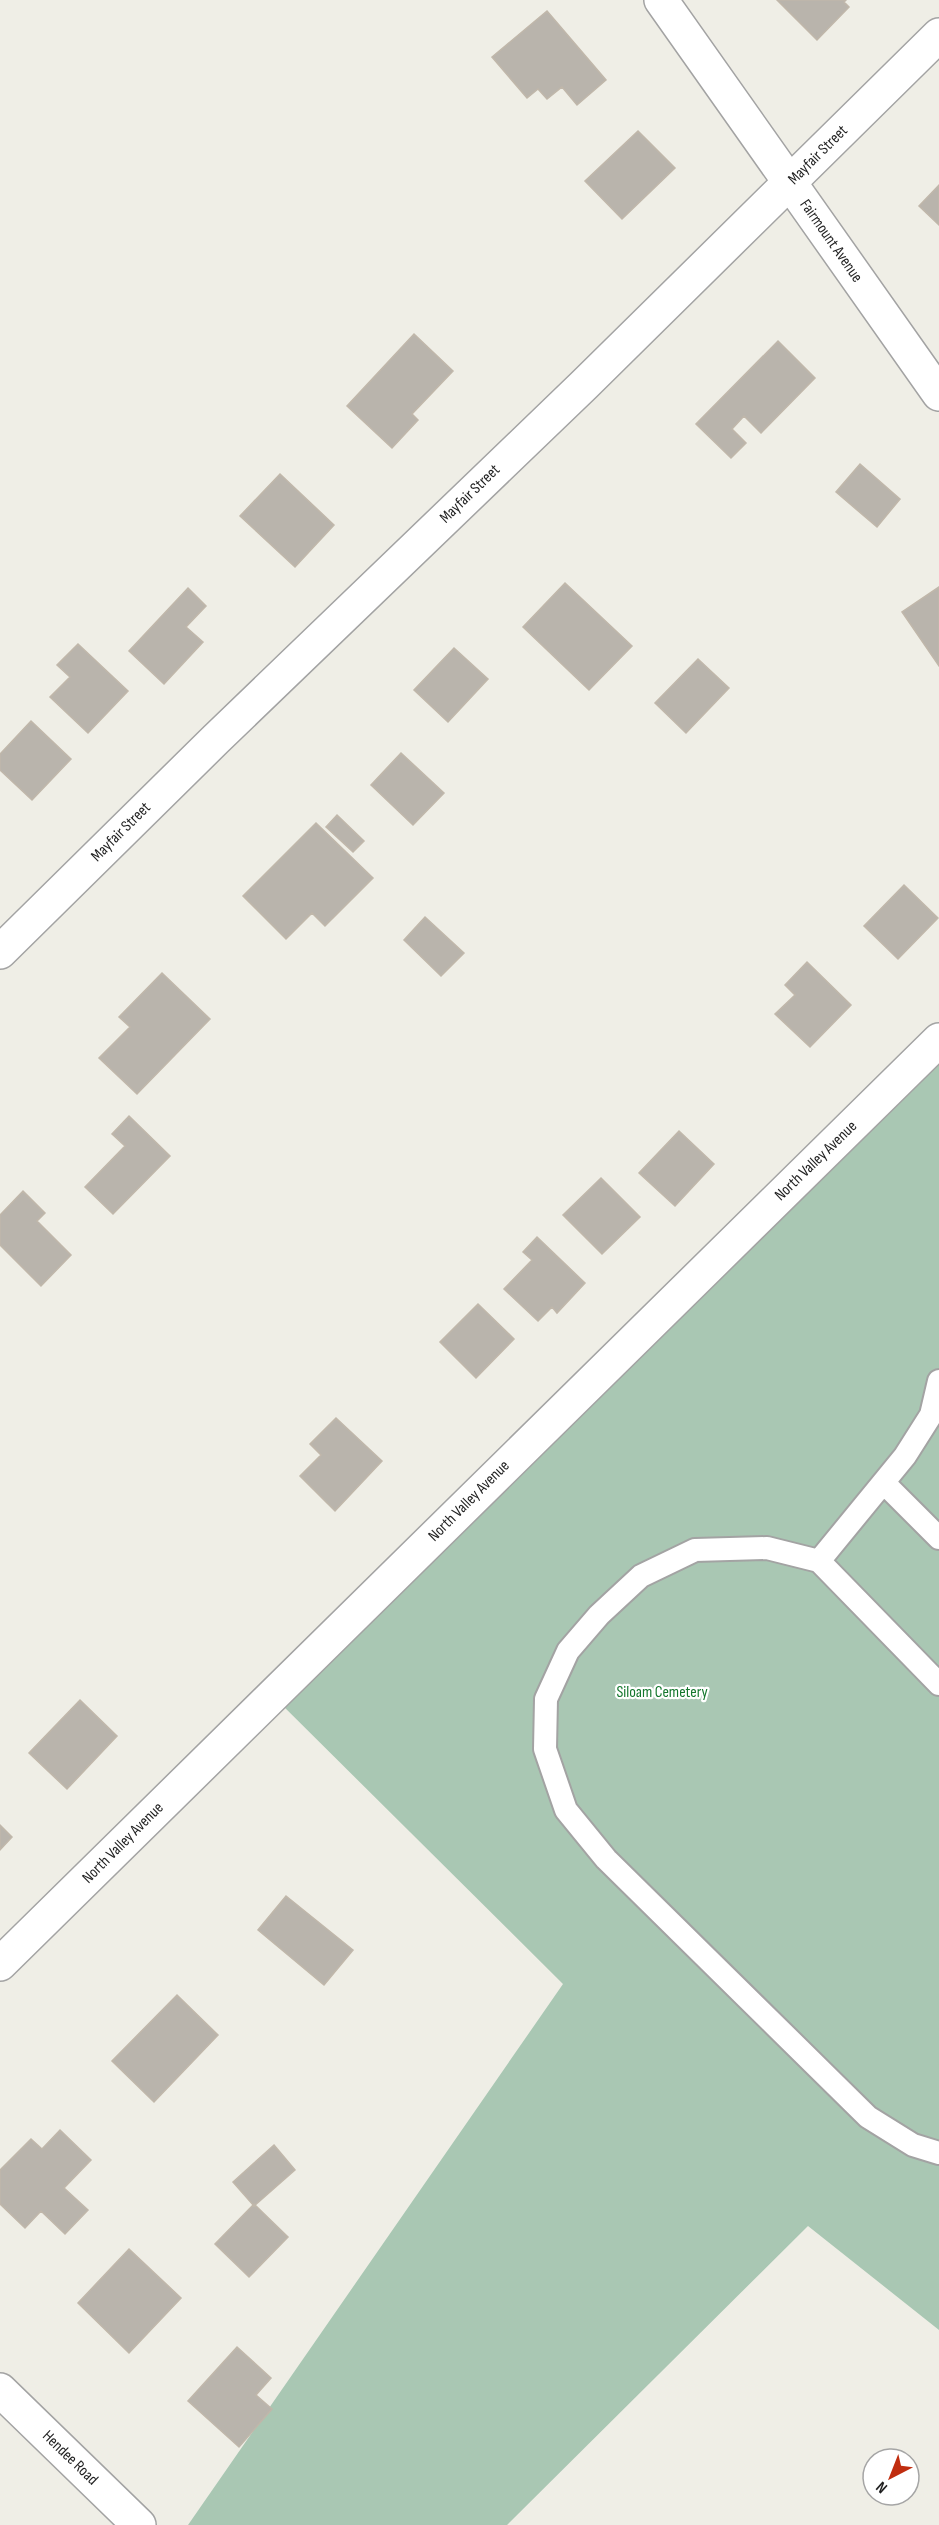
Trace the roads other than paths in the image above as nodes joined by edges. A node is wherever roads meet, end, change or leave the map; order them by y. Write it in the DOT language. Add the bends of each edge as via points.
graph roads {
  1 [pos="661,0"];
  2 [pos="939,35"];
  3 [pos="790,182"];
  4 [pos="939,394"];
  5 [pos="0,952"];
  6 [pos="939,1040"];
  7 [pos="939,1381"];
  8 [pos="884,1483"];
  9 [pos="939,1538"];
  10 [pos="819,1561"];
  11 [pos="939,1684"];
  12 [pos="0,1964"];
  13 [pos="939,2153"];
  14 [pos="5,2404"];
  15 [pos="140,2525"];
  1 -- 3 [label="street, Fairmount Avenue"];
  2 -- 3 [label="street, Mayfair Street"];
  3 -- 4 [label="street, Fairmount Avenue"];
  3 -- 5 [label="street, Mayfair Street"];
  6 -- 12 [label="street, North Valley Avenue"];
  7 -- 8 [label="lane" via="931,1415"];
  8 -- 9 [label="lane"];
  8 -- 10 [label="lane"];
  10 -- 11 [label="lane"];
  10 -- 13 [label="lane" via="767,1548 695,1550 640,1576 568,1651 546,1699 545,1749 566,1810 606,1859 868,2117 913,2145"];
  14 -- 15 [label="street, Hendee Road"];
}
